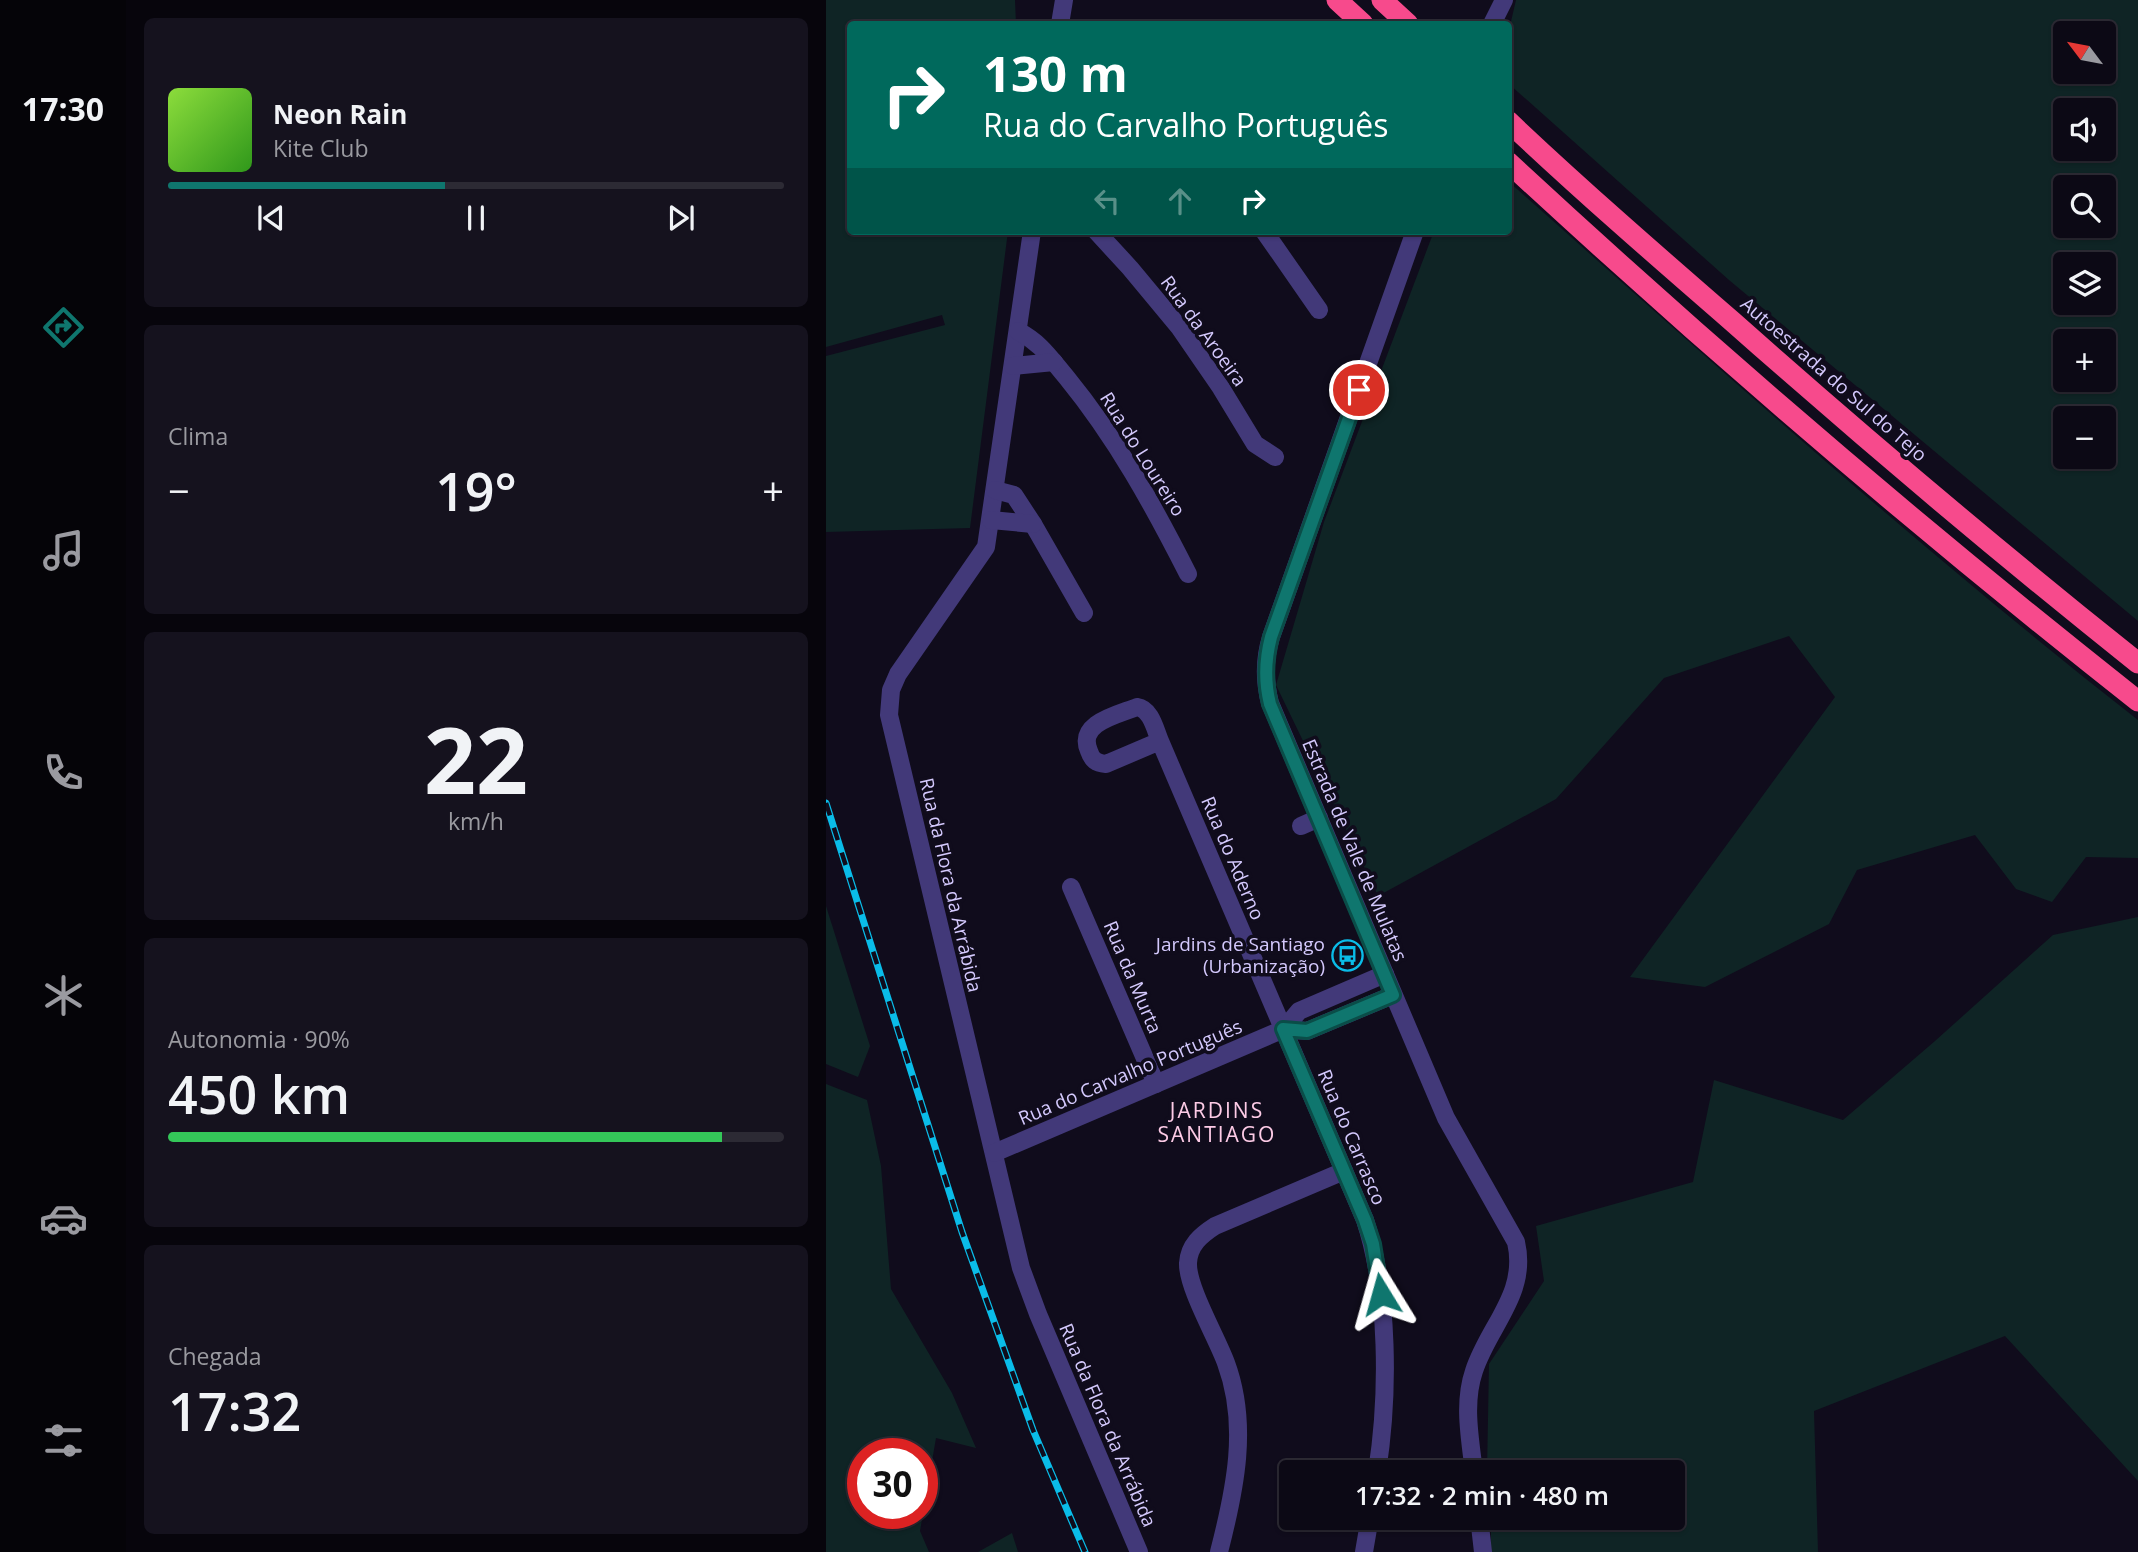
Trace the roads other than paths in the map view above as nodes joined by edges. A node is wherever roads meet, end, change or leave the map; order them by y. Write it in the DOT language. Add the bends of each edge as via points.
graph roads {
  1 [pos="1338,0"];
  2 [pos="1382,0"];
  3 [pos="1504,0"];
  4 [pos="1360,21"];
  5 [pos="1405,21"];
  6 [pos="1494,21"];
  7 [pos="1512,125"];
  8 [pos="1512,166"];
  9 [pos="1031,235"];
  10 [pos="1101,235"];
  11 [pos="1267,235"];
  12 [pos="1414,235"];
  13 [pos="1319,310"];
  14 [pos="1018,331"];
  15 [pos="1054,362"];
  16 [pos="1013,366"];
  17 [pos="1275,457"];
  18 [pos="995,490"];
  19 [pos="991,520"];
  20 [pos="1033,524"];
  21 [pos="1188,573"];
  22 [pos="1084,614"];
  23 [pos="2138,663"];
  24 [pos="2138,701"];
  25 [pos="1160,741"];
  26 [pos="1319,818"];
  27 [pos="1301,826"];
  28 [pos="1071,887"];
  29 [pos="1385,974"];
  30 [pos="1358,985"];
  31 [pos="1393,995"];
  32 [pos="1366,1006"];
  33 [pos="1283,1029"];
  34 [pos="1156,1084"];
  35 [pos="994,1153"];
  36 [pos="1344,1171"];
  37 [pos="1378,1460"];
  38 [pos="1473,1460"];
  39 [pos="1368,1530"];
  40 [pos="1480,1530"];
  41 [pos="1139,1552"];
  42 [pos="1219,1552"];
  43 [pos="1364,1552"];
  44 [pos="1483,1552"];
  1 -- 4 [label="highway"];
  2 -- 5 [label="highway"];
  3 -- 6 [label="street"];
  7 -- 23 [label="highway, Autoestrada do Sul do Tejo" via="1858,432"];
  8 -- 24 [label="highway" via="1816,436"];
  9 -- 14 [label="street, Rua da Flora da Arrábida"];
  10 -- 17 [label="street, Rua da Aroeira" via="1179,327 1255,444"];
  11 -- 13 [label="street"];
  12 -- 26 [label="street, Estrada de Vale de Mulatas" via="1267,651 1265,685 1270,704"];
  14 -- 15 [label="street, Rua do Loureiro" via="1035,340"];
  14 -- 16 [label="street, Rua da Flora da Arrábida"];
  15 -- 16 [label="street"];
  15 -- 21 [label="street, Rua do Loureiro" via="1127,463"];
  16 -- 18 [label="street, Rua da Flora da Arrábida"];
  18 -- 19 [label="street, Rua da Flora da Arrábida"];
  18 -- 20 [label="street" via="1014,495"];
  19 -- 20 [label="street"];
  19 -- 35 [label="street, Rua da Flora da Arrábida" via="986,547 898,674 889,707"];
  20 -- 22 [label="street"];
  25 -- 33 [label="street, Rua do Aderno"];
  26 -- 27 [label="street"];
  26 -- 29 [label="street, Estrada de Vale de Mulatas"];
  28 -- 34 [label="street, Rua da Murta"];
  29 -- 30 [label="street, Rua do Carvalho Português"];
  29 -- 31 [label="street, Estrada de Vale de Mulatas"];
  30 -- 32 [label="street"];
  30 -- 33 [label="street, Rua do Carvalho Português" via="1299,1011"];
  31 -- 32 [label="street, Rua do Carvalho Português"];
  31 -- 38 [label="street, Estrada de Vale de Mulatas" via="1446,1118 1508,1223 1520,1258 1514,1290 1480,1355 1469,1389"];
  32 -- 33 [label="street, Rua do Carvalho Português" via="1307,1031"];
  33 -- 34 [label="street, Rua do Carvalho Português"];
  33 -- 36 [label="street, Rua do Carrasco"];
  34 -- 35 [label="street, Rua do Carvalho Português"];
  35 -- 41 [label="street, Rua da Flora da Arrábida" via="1028,1290"];
  36 -- 37 [label="street, Rua do Carrasco" via="1373,1244 1381,1294 1384,1389"];
  36 -- 42 [label="street" via="1216,1226 1196,1241 1191,1251 1191,1282 1227,1366 1238,1417 1235,1474"];
  39 -- 43 [label="street"];
  40 -- 44 [label="street"];
}
